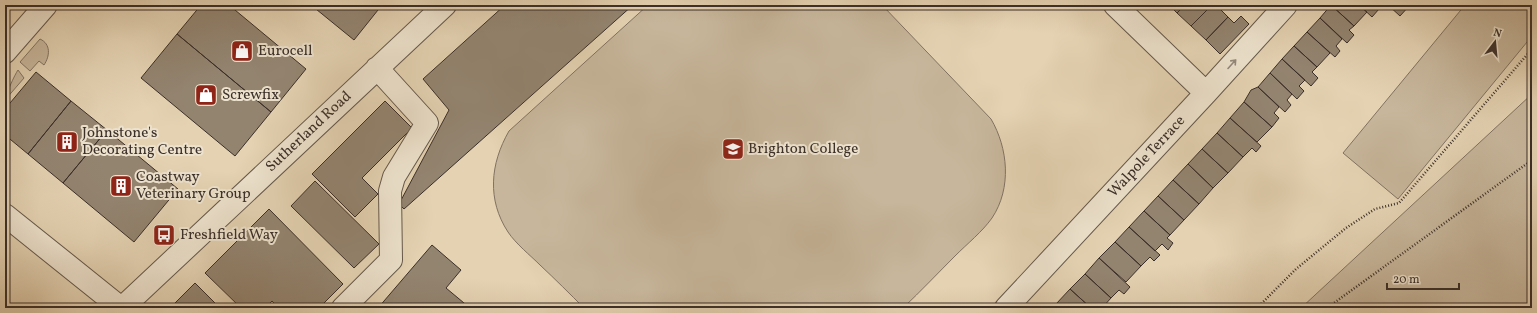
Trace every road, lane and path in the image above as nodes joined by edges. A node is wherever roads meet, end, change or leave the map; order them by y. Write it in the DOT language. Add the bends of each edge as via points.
graph roads {
  1 [pos="46,5"];
  2 [pos="445,5"];
  3 [pos="1115,5"];
  4 [pos="1286,5"];
  5 [pos="1532,49"];
  6 [pos="5,52"];
  7 [pos="377,68"];
  8 [pos="1206,93"];
  9 [pos="1532,160"];
  10 [pos="5,215"];
  11 [pos="122,308"];
  12 [pos="343,308"];
  13 [pos="1006,308"];
  14 [pos="1257,308"];
  15 [pos="1327,308"];
  1 -- 6 [label="street"];
  2 -- 7 [label="street, Sutherland Road"];
  3 -- 8 [label="street"];
  8 -- 4 [label="street, Walpole Terrace, one-way"];
  5 -- 14 [label="path" via="1399,203 1375,209 1346,228 1296,269"];
  7 -- 11 [label="street, Sutherland Road"];
  7 -- 12 [label="street" via="427,123 394,177 390,191 391,260"];
  8 -- 13 [label="street, Walpole Terrace"];
  9 -- 15 [label="path"];
  10 -- 11 [label="street"];
}
